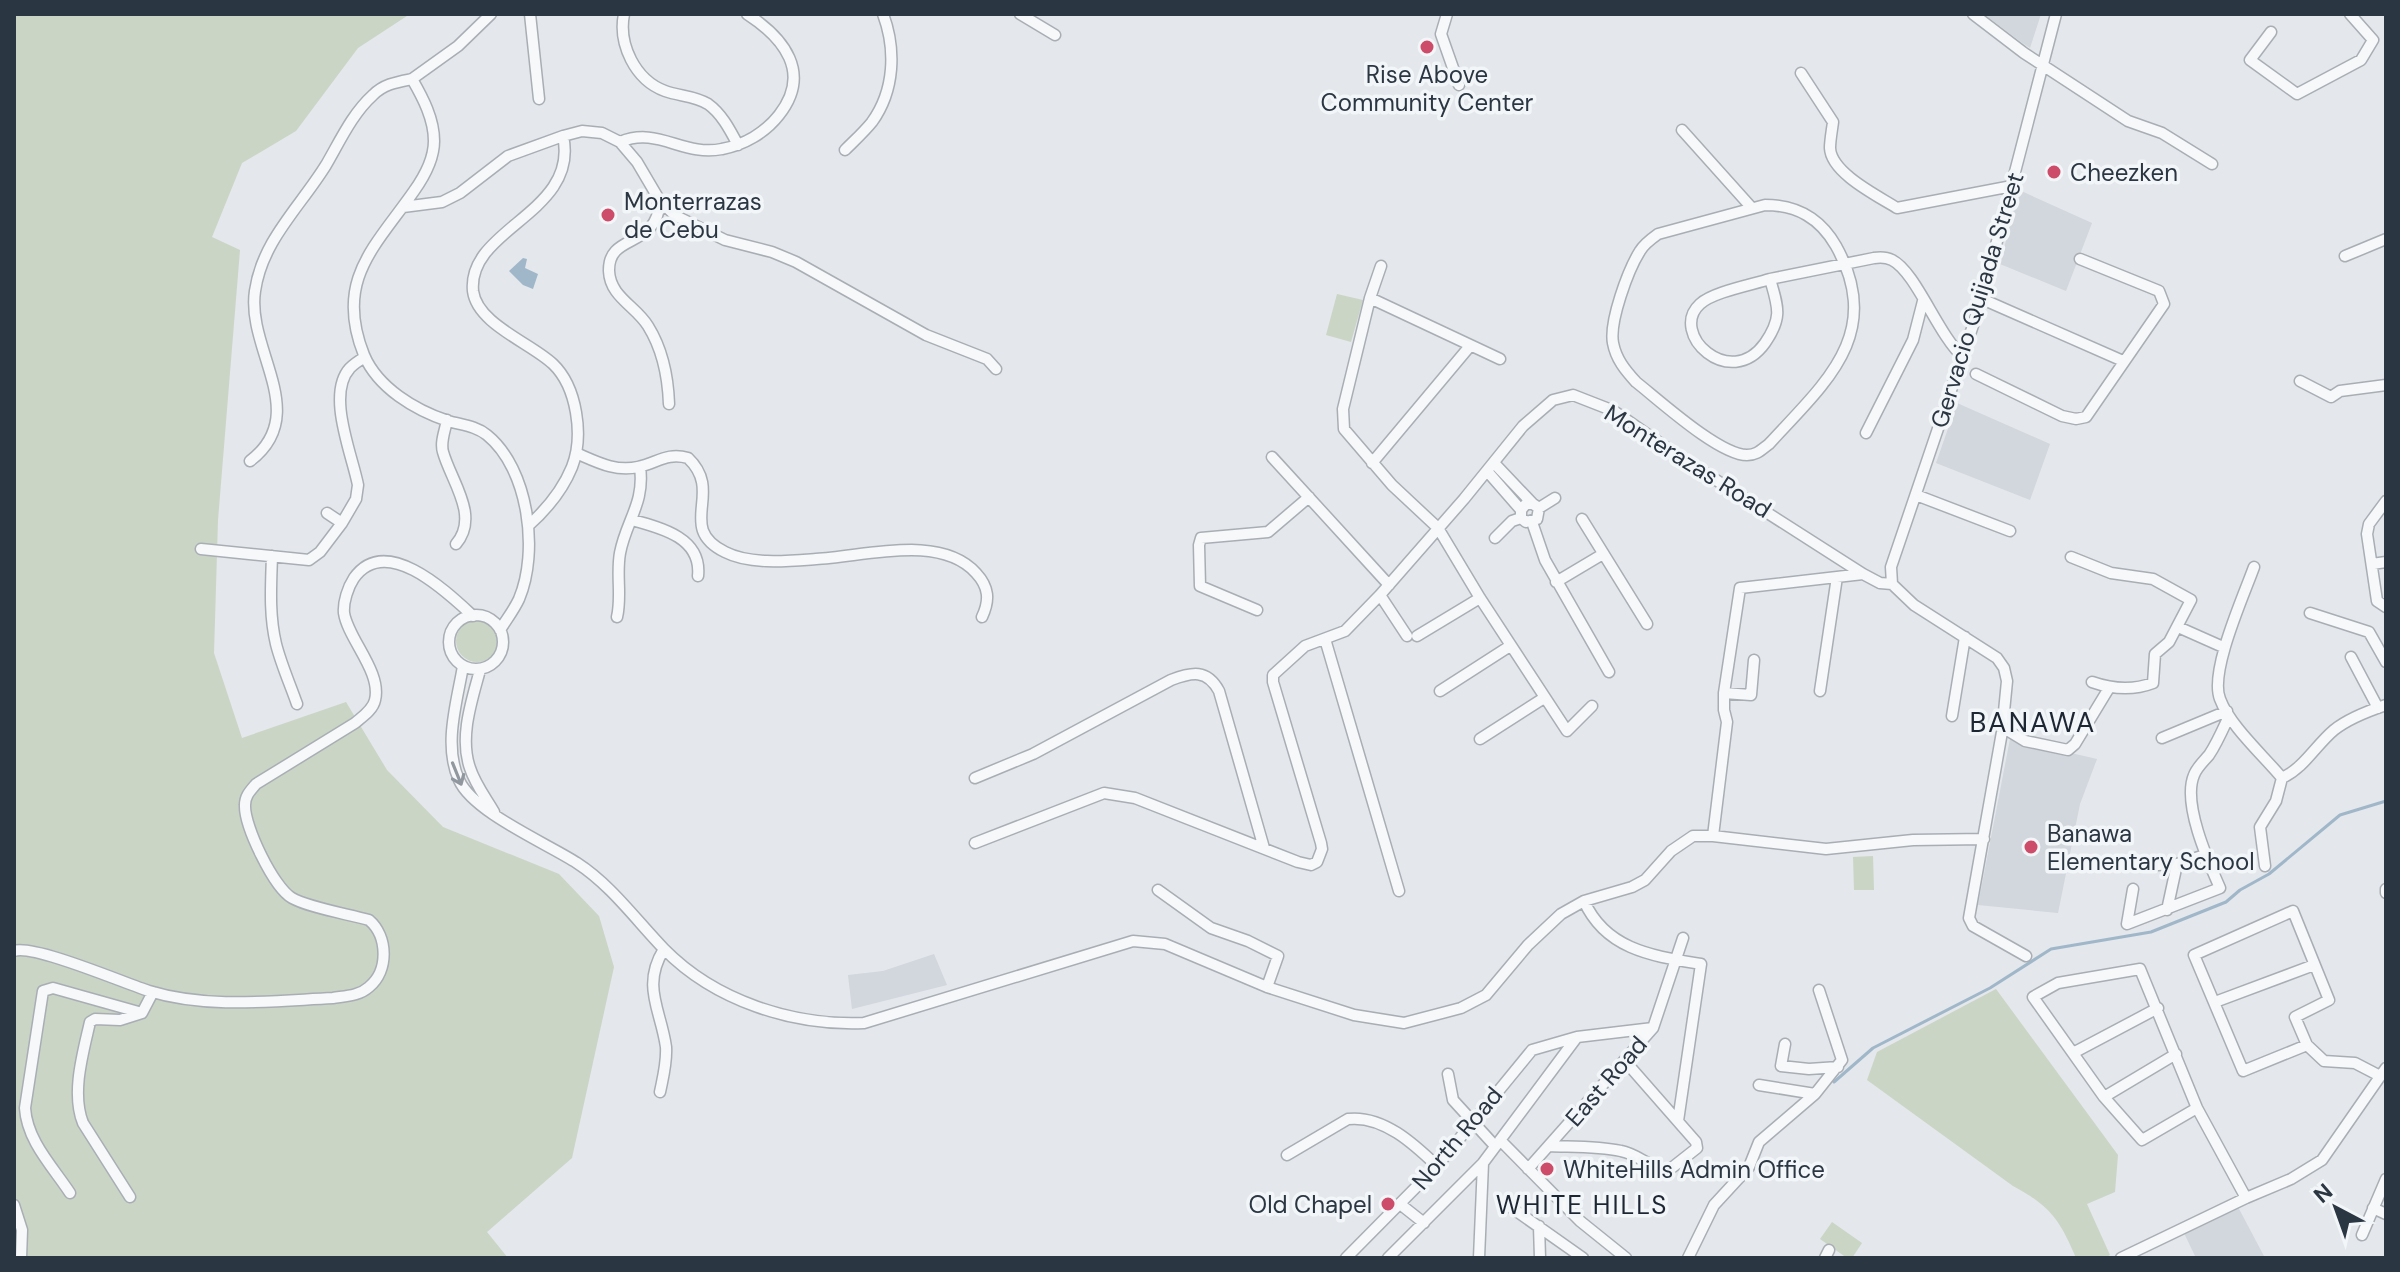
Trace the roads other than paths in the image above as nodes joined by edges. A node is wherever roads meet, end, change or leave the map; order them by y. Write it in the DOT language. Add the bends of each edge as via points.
graph roads {
  1 [pos="491,14"];
  2 [pos="530,14"];
  3 [pos="624,14"];
  4 [pos="747,14"];
  5 [pos="883,14"];
  6 [pos="1020,14"];
  7 [pos="1447,14"];
  8 [pos="1973,14"];
  9 [pos="2056,14"];
  10 [pos="2350,14"];
  11 [pos="2271,32"];
  12 [pos="1055,35"];
  13 [pos="2043,64"];
  14 [pos="1801,73"];
  15 [pos="412,79"];
  16 [pos="1459,85"];
  17 [pos="539,99"];
  18 [pos="1682,130"];
  19 [pos="563,136"];
  20 [pos="620,142"];
  21 [pos="738,145"];
  22 [pos="845,150"];
  23 [pos="2212,164"];
  24 [pos="2012,186"];
  25 [pos="660,201"];
  26 [pos="403,207"];
  27 [pos="1751,207"];
  28 [pos="2386,239"];
  29 [pos="2345,256"];
  30 [pos="2080,259"];
  31 [pos="1845,265"];
  32 [pos="1381,266"];
  33 [pos="1770,279"];
  34 [pos="1370,298"];
  35 [pos="1982,299"];
  36 [pos="1923,301"];
  37 [pos="1470,346"];
  38 [pos="365,357"];
  39 [pos="1963,357"];
  40 [pos="1500,359"];
  41 [pos="2123,361"];
  42 [pos="996,369"];
  43 [pos="1976,374"];
  44 [pos="2300,381"];
  45 [pos="2386,385"];
  46 [pos="669,404"];
  47 [pos="447,420"];
  48 [pos="1866,433"];
  49 [pos="576,453"];
  50 [pos="1272,457"];
  51 [pos="250,461"];
  52 [pos="1372,463"];
  53 [pos="640,467"];
  54 [pos="1490,467"];
  55 [pos="1916,495"];
  56 [pos="1309,497"];
  57 [pos="1555,498"];
  58 [pos="2386,501"];
  59 [pos="1536,506"];
  60 [pos="327,513"];
  61 [pos="1525,517"];
  62 [pos="1582,519"];
  63 [pos="632,520"];
  64 [pos="342,523"];
  65 [pos="528,526"];
  66 [pos="1438,528"];
  67 [pos="2010,531"];
  68 [pos="1495,538"];
  69 [pos="456,544"];
  70 [pos="201,549"];
  71 [pos="1603,554"];
  72 [pos="272,556"];
  73 [pos="2071,557"];
  74 [pos="2386,562"];
  75 [pos="2372,564"];
  76 [pos="2254,567"];
  77 [pos="1863,574"];
  78 [pos="698,576"];
  79 [pos="1837,577"];
  80 [pos="1556,582"];
  81 [pos="1892,584"];
  82 [pos="1389,585"];
  83 [pos="1380,595"];
  84 [pos="1480,598"];
  85 [pos="2386,607"];
  86 [pos="1257,610"];
  87 [pos="2310,613"];
  88 [pos="473,616"];
  89 [pos="617,617"];
  90 [pos="982,617"];
  91 [pos="1647,624"];
  92 [pos="2178,627"];
  93 [pos="500,630"];
  94 [pos="1965,637"];
  95 [pos="1325,639"];
  96 [pos="1510,646"];
  97 [pos="2223,647"];
  98 [pos="2351,657"];
  99 [pos="1754,660"];
  100 [pos="2386,662"];
  101 [pos="463,666"];
  102 [pos="480,670"];
  103 [pos="1609,672"];
  104 [pos="2092,682"];
  105 [pos="2109,688"];
  106 [pos="1440,691"];
  107 [pos="1820,691"];
  108 [pos="1724,693"];
  109 [pos="1544,698"];
  110 [pos="297,704"];
  111 [pos="1592,706"];
  112 [pos="2382,707"];
  113 [pos="2228,714"];
  114 [pos="1952,716"];
  115 [pos="2002,727"];
  116 [pos="2162,738"];
  117 [pos="1480,739"];
  118 [pos="975,778"];
  119 [pos="2282,778"];
  120 [pos="495,814"];
  121 [pos="1713,836"];
  122 [pos="1984,839"];
  123 [pos="975,843"];
  124 [pos="1264,848"];
  125 [pos="2205,855"];
  126 [pos="2177,864"];
  127 [pos="2158,865"];
  128 [pos="2265,866"];
  129 [pos="2133,889"];
  130 [pos="1158,890"];
  131 [pos="1399,891"];
  132 [pos="1584,901"];
  133 [pos="2167,910"];
  134 [pos="1683,938"];
  135 [pos="664,949"];
  136 [pos="14,951"];
  137 [pos="2026,956"];
  138 [pos="1676,960"];
  139 [pos="2314,965"];
  140 [pos="1267,987"];
  141 [pos="1819,990"];
  142 [pos="153,992"];
  143 [pos="2215,1002"];
  144 [pos="2158,1008"];
  145 [pos="142,1013"];
  146 [pos="1653,1028"];
  147 [pos="1577,1037"];
  148 [pos="1785,1044"];
  149 [pos="2307,1045"];
  150 [pos="2073,1053"];
  151 [pos="2176,1054"];
  152 [pos="1625,1061"];
  153 [pos="1838,1067"];
  154 [pos="2383,1072"];
  155 [pos="1448,1074"];
  156 [pos="1759,1085"];
  157 [pos="660,1092"];
  158 [pos="1815,1094"];
  159 [pos="2104,1097"];
  160 [pos="2197,1108"];
  161 [pos="1473,1121"];
  162 [pos="1678,1121"];
  163 [pos="1497,1143"];
  164 [pos="1549,1146"];
  165 [pos="1287,1155"];
  166 [pos="1483,1163"];
  167 [pos="1437,1166"];
  168 [pos="1528,1169"];
  169 [pos="2386,1179"];
  170 [pos="70,1193"];
  171 [pos="130,1197"];
  172 [pos="2246,1198"];
  173 [pos="1400,1204"];
  174 [pos="14,1205"];
  175 [pos="1512,1208"];
  176 [pos="2373,1208"];
  177 [pos="2386,1214"];
  178 [pos="1424,1223"];
  179 [pos="1539,1226"];
  180 [pos="2362,1235"];
  181 [pos="21,1258"];
  182 [pos="1346,1258"];
  183 [pos="1388,1258"];
  184 [pos="1478,1258"];
  185 [pos="1540,1258"];
  186 [pos="1583,1258"];
  187 [pos="1626,1258"];
  188 [pos="1688,1258"];
  189 [pos="2121,1258"];
  1 -- 15 [label="street" via="450,53"];
  2 -- 17 [label="street"];
  3 -- 21 [label="street" via="624,45 634,66 664,91 707,103"];
  4 -- 21 [label="street" via="782,44 791,60 794,89 763,132"];
  5 -- 22 [label="street" via="891,36 890,75 872,121"];
  6 -- 12 [label="street"];
  7 -- 16 [label="street" via="1441,34"];
  8 -- 13 [label="street"];
  9 -- 13 [label="street, Gervacio Quijada Street"];
  10 -- 11 [label="street" via="2373,40 2361,60 2297,94 2250,60"];
  13 -- 23 [label="street" via="2128,121 2162,133"];
  13 -- 24 [label="street, Gervacio Quijada Street"];
  14 -- 24 [label="street" via="1833,122 1830,152 1839,167 1897,208"];
  15 -- 26 [label="street" via="425,102 434,140 424,177"];
  15 -- 51 [label="street" via="374,93 357,112 277,233 259,270 253,314 275,385 277,421 264,448"];
  18 -- 27 [label="street"];
  19 -- 20 [label="street" via="590,131"];
  19 -- 26 [label="street" via="508,156 442,202"];
  19 -- 49 [label="street" via="562,173 549,195 483,258 473,290 486,315 546,358 564,378 575,409"];
  20 -- 21 [label="street" via="645,135 706,151"];
  20 -- 25 [label="street"];
  24 -- 35 [label="street, Gervacio Quijada Street"];
  25 -- 42 [label="street" via="710,234 796,262 926,335 987,359"];
  25 -- 46 [label="street" via="652,229 615,252 609,274 618,295 653,335 666,368"];
  26 -- 38 [label="street" via="378,236 357,284 354,309"];
  27 -- 31 [label="street" via="1781,205 1806,214 1829,235"];
  27 -- 31 [label="street" via="1648,241 1613,324 1612,341 1624,369 1725,450 1759,453 1831,373 1854,324"];
  28 -- 29 [label="street"];
  30 -- 41 [label="street" via="2159,291 2164,298"];
  31 -- 33 [label="street"];
  31 -- 36 [label="street" via="1890,259 1903,269"];
  32 -- 34 [label="street"];
  33 -- 33 [label="street" via="1701,302 1690,324 1709,354 1731,364 1759,351 1778,317"];
  34 -- 37 [label="street"];
  34 -- 52 [label="street" via="1342,424"];
  35 -- 39 [label="street, Gervacio Quijada Street"];
  35 -- 41 [label="street"];
  36 -- 39 [label="street"];
  36 -- 48 [label="street" via="1913,340"];
  37 -- 40 [label="street"];
  37 -- 52 [label="street"];
  38 -- 47 [label="street" via="387,387"];
  38 -- 64 [label="street" via="342,381 340,396 358,485"];
  39 -- 55 [label="street, Gervacio Quijada Street"];
  41 -- 43 [label="street" via="2086,417 2076,419"];
  44 -- 45 [label="street" via="2331,397"];
  47 -- 65 [label="street" via="486,434 500,447 519,482"];
  47 -- 69 [label="street" via="443,453 459,491 465,526"];
  49 -- 53 [label="street" via="606,466"];
  49 -- 65 [label="street" via="559,490"];
  50 -- 56 [label="street"];
  52 -- 66 [label="street"];
  53 -- 63 [label="street" via="641,493"];
  53 -- 90 [label="street" via="677,455 705,473 701,527 706,538 740,558 816,559 916,550 959,558 982,579 989,602"];
  54 -- 59 [label="street"];
  54 -- 61 [label="street"];
  54 -- 66 [label="street, Monterazas Road"];
  54 -- 77 [label="street, Monterazas Road" via="1523,426 1553,400 1573,395 1614,411"];
  55 -- 67 [label="street"];
  55 -- 81 [label="street, Gervacio Quijada Street" via="1891,567"];
  56 -- 82 [label="street"];
  56 -- 86 [label="street" via="1268,532 1201,538 1200,586"];
  57 -- 59 [label="street"];
  58 -- 75 [label="street" via="2369,524"];
  59 -- 61 [label="street" via="1526,504"];
  59 -- 61 [label="street" via="1537,519"];
  60 -- 64 [label="street"];
  61 -- 68 [label="street" via="1512,521"];
  61 -- 80 [label="street"];
  62 -- 71 [label="street"];
  63 -- 78 [label="street" via="677,535 696,556"];
  63 -- 89 [label="street" via="621,549"];
  64 -- 72 [label="street" via="309,560"];
  65 -- 93 [label="street" via="529,553 519,600"];
  66 -- 82 [label="street, Monterazas Road"];
  66 -- 84 [label="street"];
  70 -- 72 [label="street"];
  71 -- 80 [label="street"];
  71 -- 91 [label="street"];
  72 -- 110 [label="street" via="276,645"];
  73 -- 92 [label="street" via="2111,573 2153,579 2189,597"];
  74 -- 75 [label="street"];
  75 -- 85 [label="street" via="2377,601"];
  76 -- 97 [label="street"];
  77 -- 79 [label="street"];
  77 -- 81 [label="street, Monterazas Road"];
  79 -- 107 [label="street"];
  79 -- 108 [label="street" via="1740,588"];
  80 -- 103 [label="street"];
  81 -- 94 [label="street" via="1914,605"];
  82 -- 83 [label="street, Monterazas Road"];
  83 -- 84 [label="street" via="1412,636"];
  83 -- 95 [label="street, Monterazas Road" via="1345,631"];
  84 -- 96 [label="street"];
  87 -- 100 [label="street" via="2369,632"];
  88 -- 93 [label="street" via="489,619"];
  88 -- 101 [label="street" via="457,623 450,634 450,652"];
  88 -- 142 [label="street" via="405,565 385,561 360,570 351,582 344,613 366,661 375,700 355,723 256,784 244,803 247,822 281,889 292,898 376,926 384,949 374,982 349,996 291,1000 220,1002"];
  92 -- 97 [label="street"];
  92 -- 105 [label="street" via="2155,654 2153,683"];
  93 -- 102 [label="street" via="500,654"];
  94 -- 114 [label="street"];
  94 -- 115 [label="street" via="2004,668"];
  95 -- 124 [label="street, Monterazas Road" via="1305,646 1277,669 1273,682 1321,857 1304,865"];
  95 -- 131 [label="street"];
  96 -- 106 [label="street"];
  96 -- 109 [label="street"];
  97 -- 113 [label="street" via="2218,696"];
  98 -- 112 [label="street"];
  99 -- 108 [label="street" via="1751,695"];
  101 -- 102 [label="street"];
  101 -- 120 [label="street, one-way" via="452,763 465,791"];
  102 -- 120 [label="street" via="466,749 476,782"];
  104 -- 105 [label="street"];
  105 -- 115 [label="street" via="2073,746 2061,749 2025,741"];
  108 -- 121 [label="street" via="1727,722"];
  109 -- 111 [label="street" via="1567,731"];
  109 -- 117 [label="street"];
  112 -- 119 [label="street" via="2333,731"];
  113 -- 116 [label="street"];
  113 -- 119 [label="street"];
  113 -- 125 [label="street" via="2192,782"];
  115 -- 122 [label="street"];
  118 -- 124 [label="street" via="1033,754 1171,680 1202,673 1219,691"];
  119 -- 128 [label="street" via="2260,827"];
  120 -- 135 [label="street" via="587,871"];
  121 -- 122 [label="street" via="1826,849"];
  121 -- 132 [label="street" via="1693,836 1632,887"];
  122 -- 137 [label="street" via="1970,923"];
  123 -- 124 [label="street" via="1104,793 1117,793"];
  125 -- 126 [label="street"];
  125 -- 133 [label="street" via="2220,888"];
  126 -- 127 [label="street"];
  126 -- 133 [label="street"];
  129 -- 133 [label="street" via="2127,924"];
  130 -- 140 [label="street" via="1211,928 1278,956"];
  132 -- 138 [label="street" via="1612,938"];
  132 -- 140 [label="street" via="1541,931 1486,995 1431,1017 1382,1021"];
  134 -- 138 [label="street, East Road"];
  135 -- 140 [label="street" via="718,989 766,1009 835,1024 864,1023 1133,941 1165,944"];
  135 -- 157 [label="street" via="653,981 666,1047"];
  136 -- 142 [label="street" via="45,955"];
  138 -- 146 [label="street, East Road"];
  138 -- 162 [label="street" via="1701,964"];
  139 -- 143 [label="street"];
  139 -- 143 [label="street" via="2293,911 2194,955"];
  139 -- 149 [label="street" via="2329,1000 2295,1017"];
  141 -- 153 [label="street" via="1842,1060"];
  142 -- 145 [label="street"];
  143 -- 149 [label="street" via="2243,1071"];
  144 -- 150 [label="street"];
  144 -- 150 [label="street" via="2140,969 2058,983 2033,997"];
  144 -- 151 [label="street"];
  145 -- 170 [label="street" via="53,988 43,991 26,1122"];
  145 -- 171 [label="street" via="90,1022 77,1097 83,1123"];
  146 -- 147 [label="street, North Road"];
  146 -- 152 [label="street, East Road"];
  147 -- 161 [label="street, North Road" via="1532,1050"];
  147 -- 163 [label="street"];
  148 -- 153 [label="street" via="1781,1066"];
  149 -- 154 [label="street" via="2324,1061"];
  150 -- 159 [label="street"];
  151 -- 159 [label="street"];
  151 -- 160 [label="street"];
  152 -- 162 [label="street"];
  152 -- 164 [label="street, East Road"];
  153 -- 158 [label="street"];
  154 -- 172 [label="street" via="2322,1160"];
  155 -- 161 [label="street" via="1453,1100"];
  156 -- 158 [label="street"];
  158 -- 188 [label="street" via="1759,1142 1749,1167 1714,1205"];
  159 -- 160 [label="street" via="2142,1140"];
  160 -- 172 [label="street"];
  161 -- 163 [label="street"];
  161 -- 167 [label="street, North Road"];
  162 -- 164 [label="street" via="1698,1145 1669,1170 1617,1150"];
  163 -- 166 [label="street"];
  163 -- 168 [label="street"];
  164 -- 168 [label="street, East Road"];
  165 -- 167 [label="street" via="1358,1118 1404,1138"];
  166 -- 178 [label="street"];
  166 -- 184 [label="street"];
  167 -- 173 [label="street, North Road"];
  168 -- 187 [label="street"];
  169 -- 176 [label="street"];
  172 -- 189 [label="street"];
  173 -- 178 [label="street"];
  173 -- 182 [label="street, North Road"];
  174 -- 181 [label="street" via="22,1230"];
  175 -- 179 [label="street"];
  176 -- 177 [label="street"];
  176 -- 180 [label="street"];
  178 -- 183 [label="street"];
  179 -- 185 [label="street"];
  179 -- 186 [label="street"];
}
